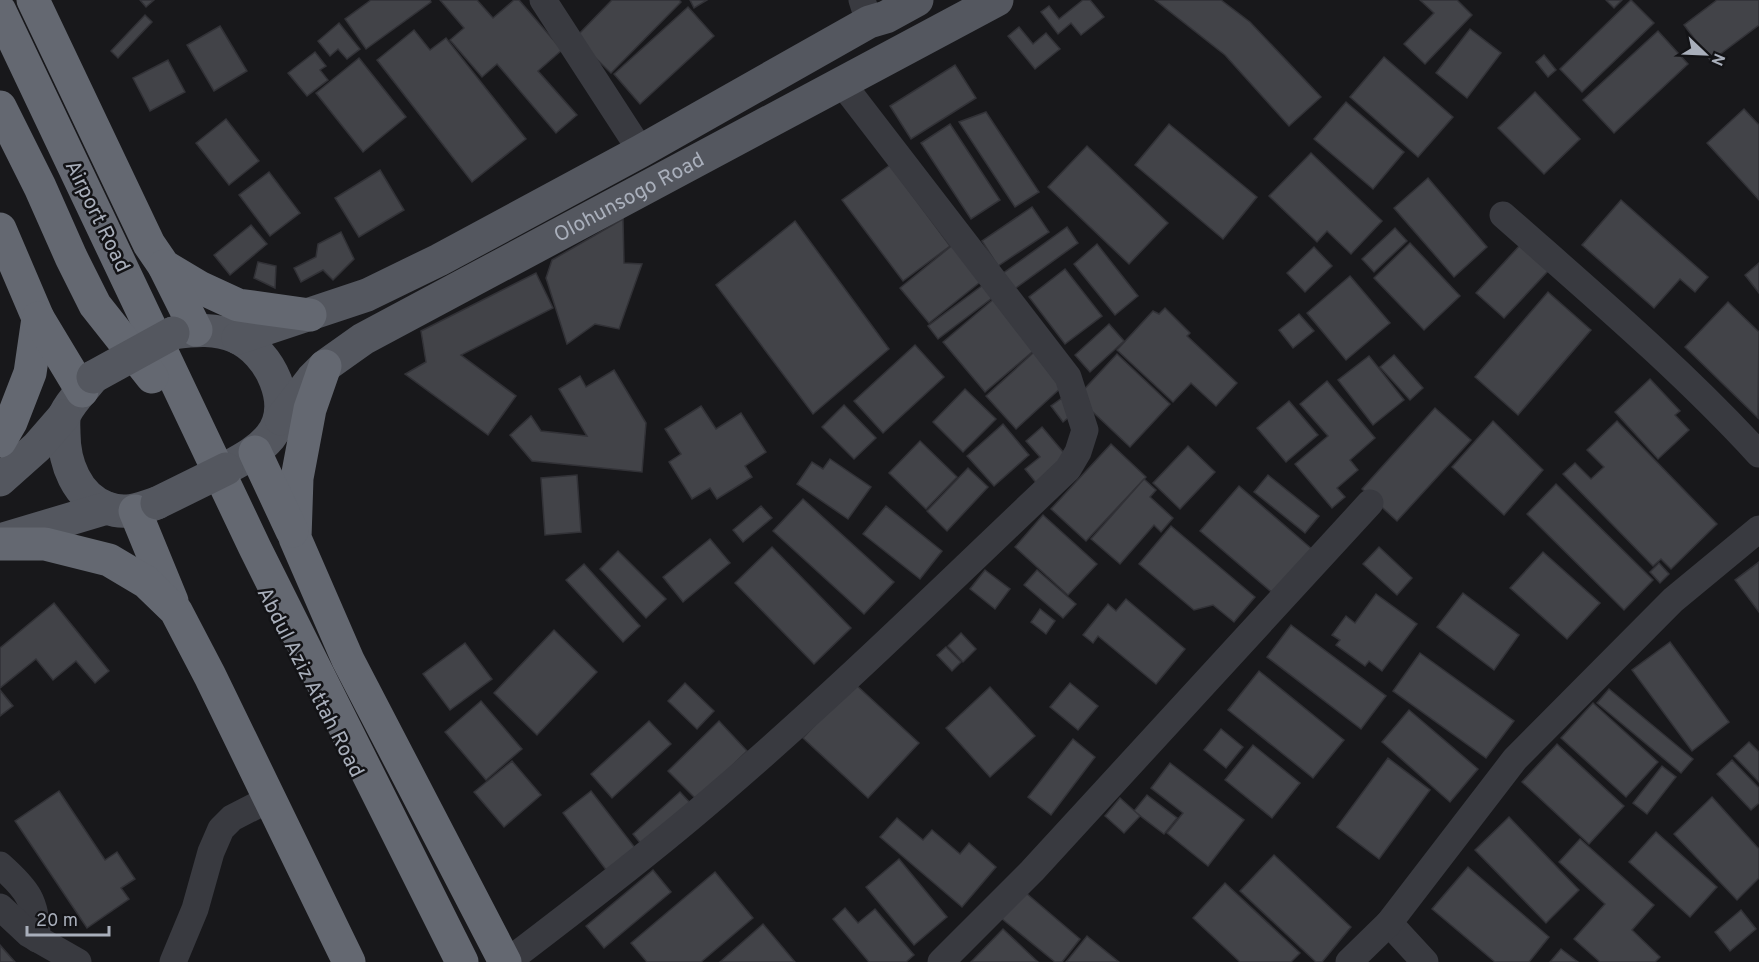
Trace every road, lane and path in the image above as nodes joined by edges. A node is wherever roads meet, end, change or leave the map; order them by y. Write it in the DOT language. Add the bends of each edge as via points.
graph roads {
  1 [pos="33,0"];
  2 [pos="543,0"];
  3 [pos="917,0"];
  4 [pos="997,0"];
  5 [pos="0,11"];
  6 [pos="866,11"];
  7 [pos="841,82"];
  8 [pos="0,107"];
  9 [pos="641,151"];
  10 [pos="1503,215"];
  11 [pos="0,229"];
  12 [pos="164,266"];
  13 [pos="310,315"];
  14 [pos="38,318"];
  15 [pos="185,332"];
  16 [pos="238,338"];
  17 [pos="325,366"];
  18 [pos="80,395"];
  19 [pos="184,413"];
  20 [pos="280,419"];
  21 [pos="0,441"];
  22 [pos="255,452"];
  23 [pos="1759,454"];
  24 [pos="0,480"];
  25 [pos="1370,503"];
  26 [pos="133,508"];
  27 [pos="1759,529"];
  28 [pos="296,538"];
  29 [pos="0,542"];
  30 [pos="176,611"];
  31 [pos="269,799"];
  32 [pos="0,865"];
  33 [pos="0,907"];
  34 [pos="1389,923"];
  35 [pos="37,939"];
  36 [pos="78,962"];
  37 [pos="173,962"];
  38 [pos="349,962"];
  39 [pos="446,962"];
  40 [pos="462,962"];
  41 [pos="506,962"];
  42 [pos="941,962"];
  43 [pos="1348,962"];
  44 [pos="1425,962"];
  1 -- 12 [label="highway" via="149,244"];
  2 -- 9 [label="street"];
  3 -- 6 [label="main road, Olohunsogo Road" via="886,17"];
  4 -- 7 [label="main road, Olohunsogo Road"];
  5 -- 19 [label="highway, Airport Road"];
  6 -- 9 [label="main road, Olohunsogo Road"];
  7 -- 17 [label="main road, Olohunsogo Road" via="363,339"];
  7 -- 41 [label="street" via="1068,377 1085,430 1078,452 1068,469 723,791"];
  8 -- 19 [label="highway, Airport Road" via="95,305"];
  9 -- 13 [label="main road, Olohunsogo Road" via="439,260 367,295"];
  10 -- 23 [label="street" via="1661,355"];
  11 -- 14 [label="highway"];
  12 -- 13 [label="highway" via="238,305"];
  12 -- 15 [label="highway"];
  13 -- 16 [label="main road, Olohunsogo Road"];
  14 -- 18 [label="highway"];
  14 -- 21 [label="highway" via="30,373"];
  15 -- 16 [label="main road" via="218,331"];
  15 -- 18 [label="main road, bridge"];
  16 -- 20 [label="main road" via="258,352 272,371 280,394"];
  17 -- 20 [label="main road, Olohunsogo Road"];
  17 -- 28 [label="highway" via="310,409 297,478"];
  18 -- 24 [label="main road" via="37,447"];
  18 -- 26 [label="main road" via="64,446 68,466 94,501"];
  19 -- 39 [label="highway, Abdul Aziz Attah Road" via="225,514 345,748"];
  19 -- 40 [label="highway, Abdul Aziz Attah Road"];
  20 -- 22 [label="main road" via="272,436"];
  22 -- 26 [label="main road, bridge" via="226,469"];
  22 -- 28 [label="highway"];
  25 -- 42 [label="street" via="1032,871"];
  26 -- 29 [label="main road"];
  26 -- 30 [label="highway"];
  27 -- 34 [label="street" via="1673,600 1515,759"];
  28 -- 41 [label="highway" via="348,660"];
  29 -- 30 [label="highway" via="45,544 110,560 146,582"];
  30 -- 31 [label="highway"];
  31 -- 37 [label="street" via="232,818 221,829"];
  31 -- 38 [label="highway"];
  32 -- 35 [label="street" via="24,886 37,917"];
  33 -- 35 [label="street"];
  34 -- 43 [label="street"];
  34 -- 44 [label="street"];
  35 -- 36 [label="street"];
}
